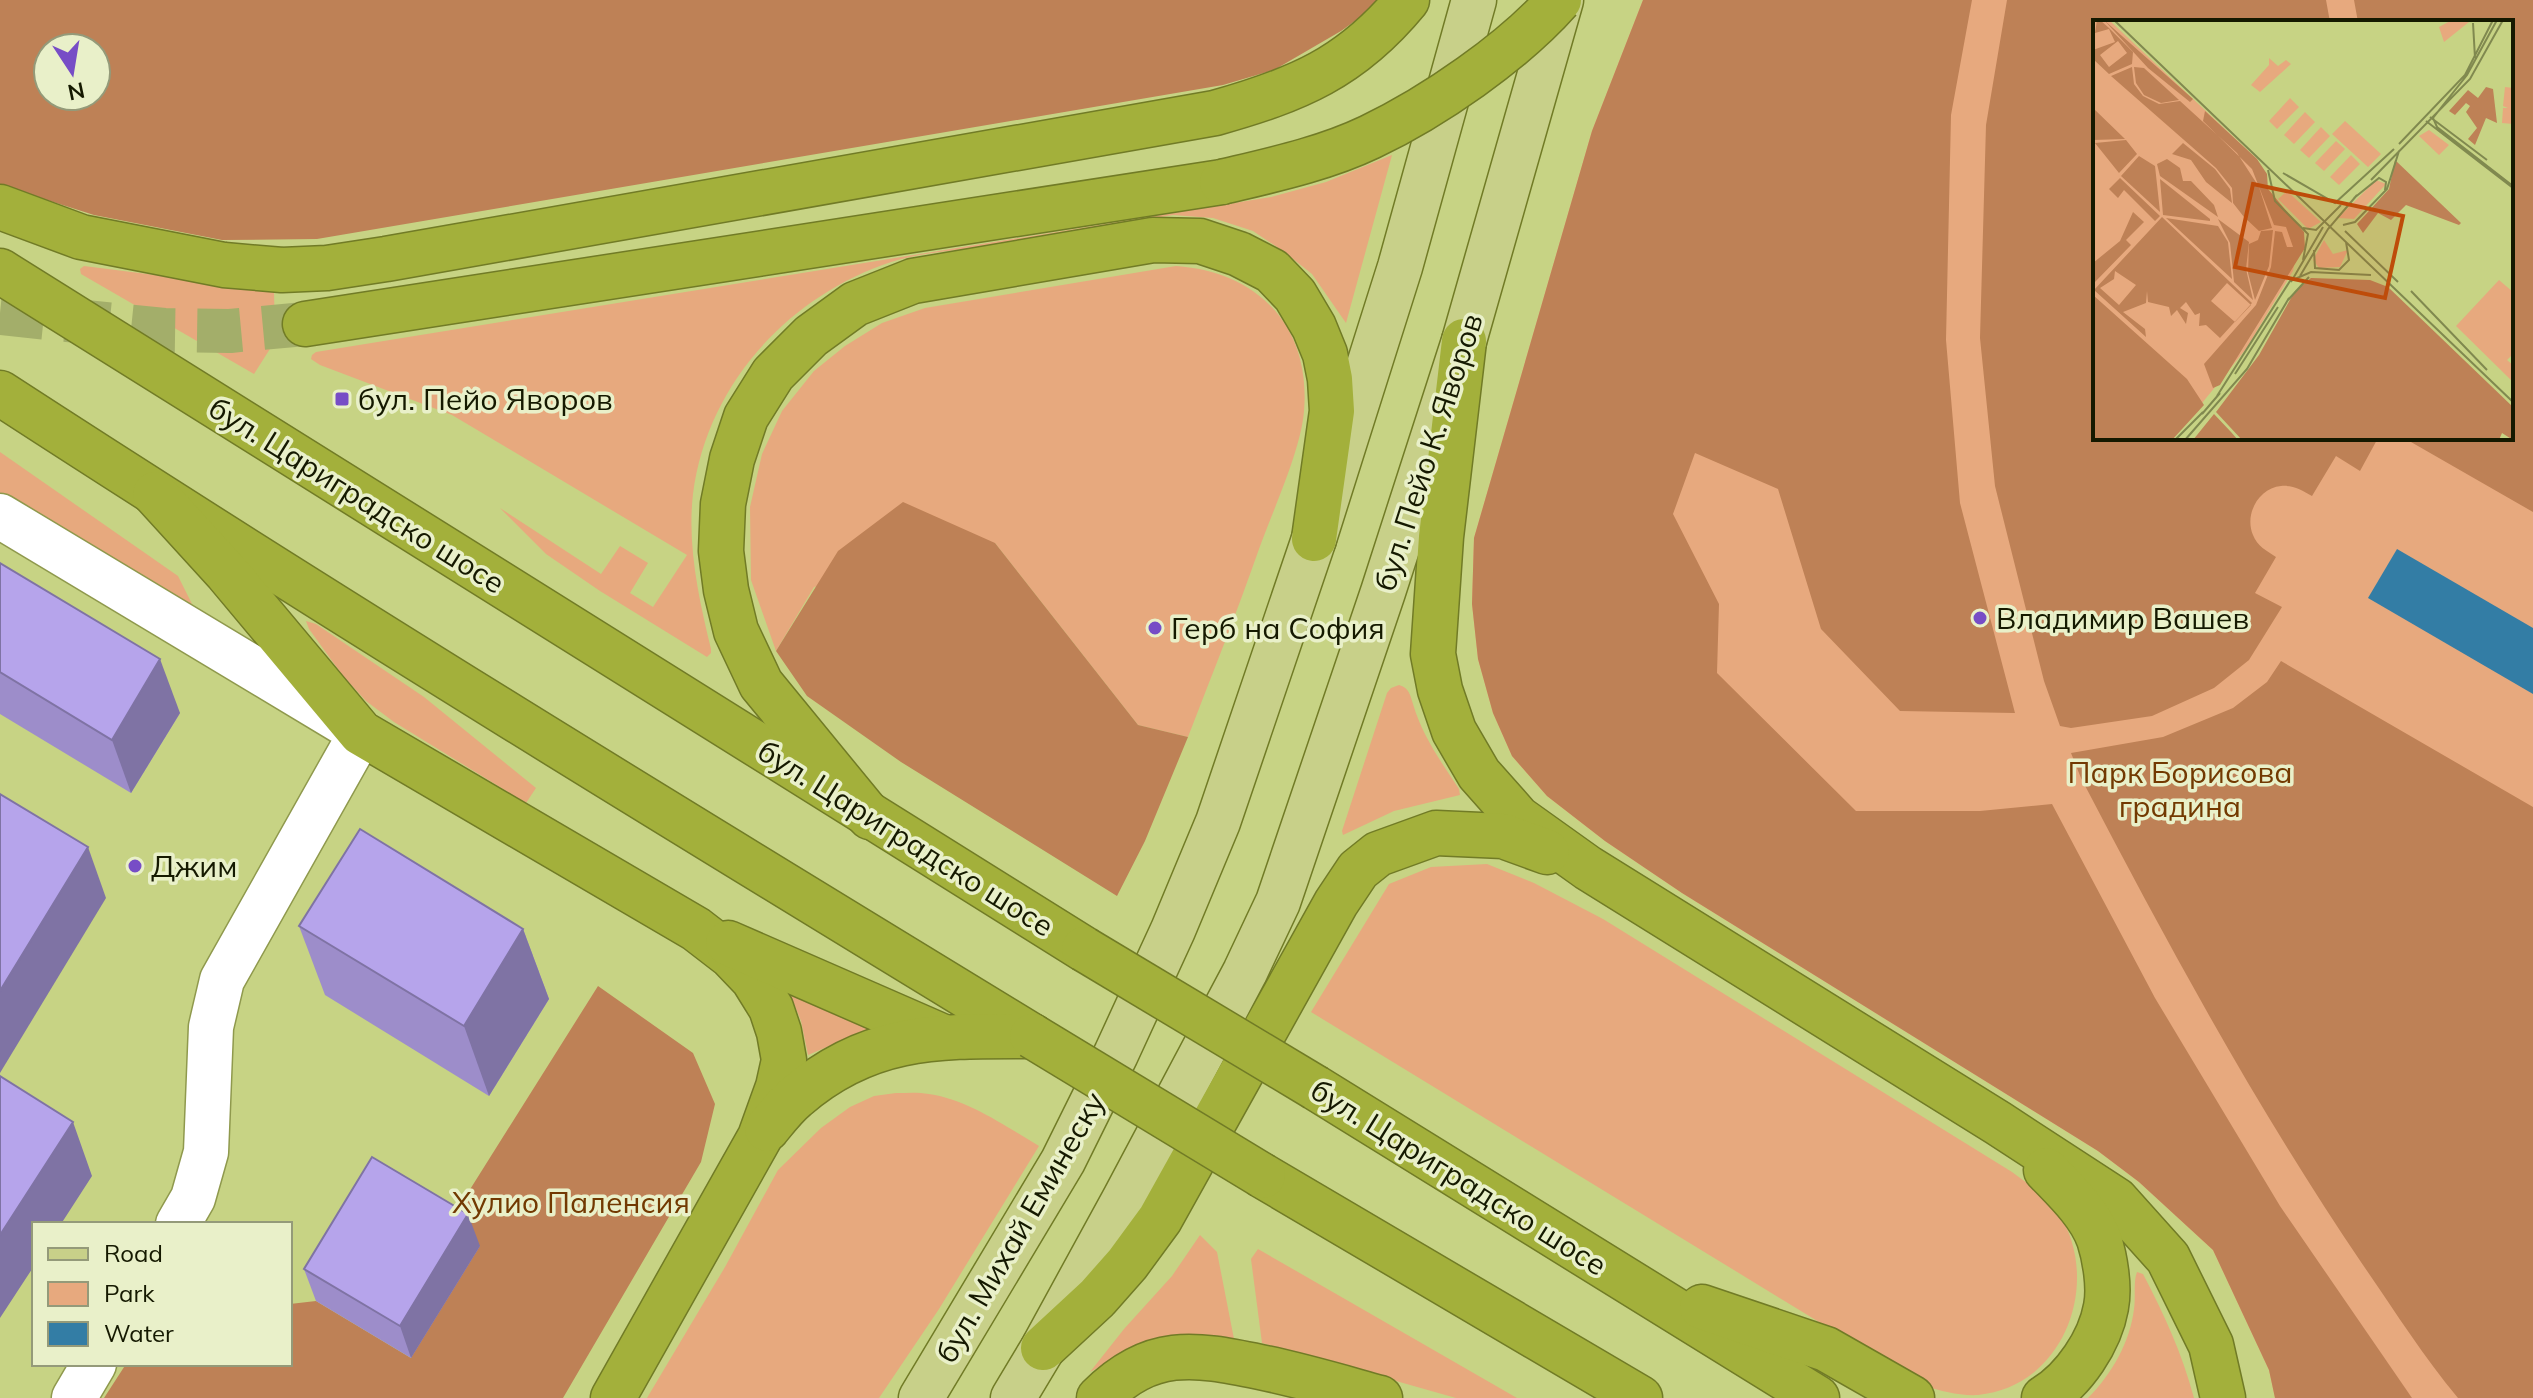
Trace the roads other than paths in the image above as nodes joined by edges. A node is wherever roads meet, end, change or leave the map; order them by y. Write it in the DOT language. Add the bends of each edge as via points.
graph roads {
  1 [pos="1407,0"];
  2 [pos="1474,0"];
  3 [pos="1560,0"];
  4 [pos="0,207"];
  5 [pos="0,271"];
  6 [pos="305,324"];
  7 [pos="1464,341"];
  8 [pos="0,393"];
  9 [pos="155,494"];
  10 [pos="0,516"];
  11 [pos="1314,539"];
  12 [pos="361,733"];
  13 [pos="870,817"];
  14 [pos="1588,868"];
  15 [pos="696,929"];
  16 [pos="941,1036"];
  17 [pos="1032,1036"];
  18 [pos="1998,1123"];
  19 [pos="760,1137"];
  20 [pos="179,1222"];
  21 [pos="1626,1282"];
  22 [pos="1043,1348"];
  23 [pos="93,1366"];
  24 [pos="74,1398"];
  25 [pos="613,1398"];
  26 [pos="921,1398"];
  27 [pos="1013,1398"];
  28 [pos="1099,1398"];
  29 [pos="1380,1398"];
  30 [pos="1640,1398"];
  31 [pos="1817,1398"];
  32 [pos="1912,1398"];
  33 [pos="2044,1398"];
  34 [pos="2223,1398"];
  1 -- 4 [label="highway" via="1377,32 1321,76 1215,113 327,268 224,265 81,237"];
  2 -- 11 [label="main road" via="1400,267"];
  3 -- 6 [label="highway, bridge" via="1501,54 1429,104 1369,138 1299,163 1222,182"];
  3 -- 7 [label="main road, бул. Пейо К. Яворов"];
  5 -- 13 [label="highway, бул. Цариградско шосе"];
  7 -- 14 [label="highway" via="1441,537 1433,654 1440,690 1454,731 1479,774 1518,818"];
  7 -- 22 [label="main road, бул. Пейо К. Яворов" via="1278,902"];
  8 -- 9 [label="highway"];
  9 -- 12 [label="highway"];
  9 -- 17 [label="highway"];
  10 -- 12 [label="street"];
  11 -- 13 [label="highway" via="1332,411 1325,354 1295,295 1272,271 1239,254 1200,241 1153,240 913,281 855,304 811,336 773,374 746,417 723,504 721,551 736,631 761,684"];
  11 -- 26 [label="main road, бул. Михай Еминеску" via="1218,822 1173,930 1038,1205"];
  12 -- 15 [label="highway"];
  12 -- 20 [label="street" via="222,980 211,1027 206,1152 193,1198"];
  13 -- 21 [label="highway, бул. Цариградско шосе, bridge"];
  14 -- 18 [label="highway"];
  14 -- 22 [label="highway" via="1503,836 1436,833 1378,854 1358,870 1160,1219 1097,1298"];
  15 -- 16 [label="highway"];
  15 -- 19 [label="highway" via="753,979 779,1032 784,1060"];
  16 -- 17 [label="highway"];
  16 -- 19 [label="highway" via="889,1045 848,1061 794,1098"];
  17 -- 30 [label="highway, bridge"];
  18 -- 33 [label="highway" via="2074,1199 2098,1238 2106,1275 2106,1307 2095,1337 2079,1366"];
  18 -- 34 [label="highway" via="2116,1200 2168,1258 2211,1345"];
  19 -- 25 [label="highway"];
  21 -- 31 [label="highway, бул. Цариградско шосе"];
  21 -- 32 [label="highway" via="1826,1349"];
  22 -- 27 [label="main road"];
  23 -- 24 [label="street"];
  28 -- 29 [label="highway" via="1141,1366 1200,1355"];
}
